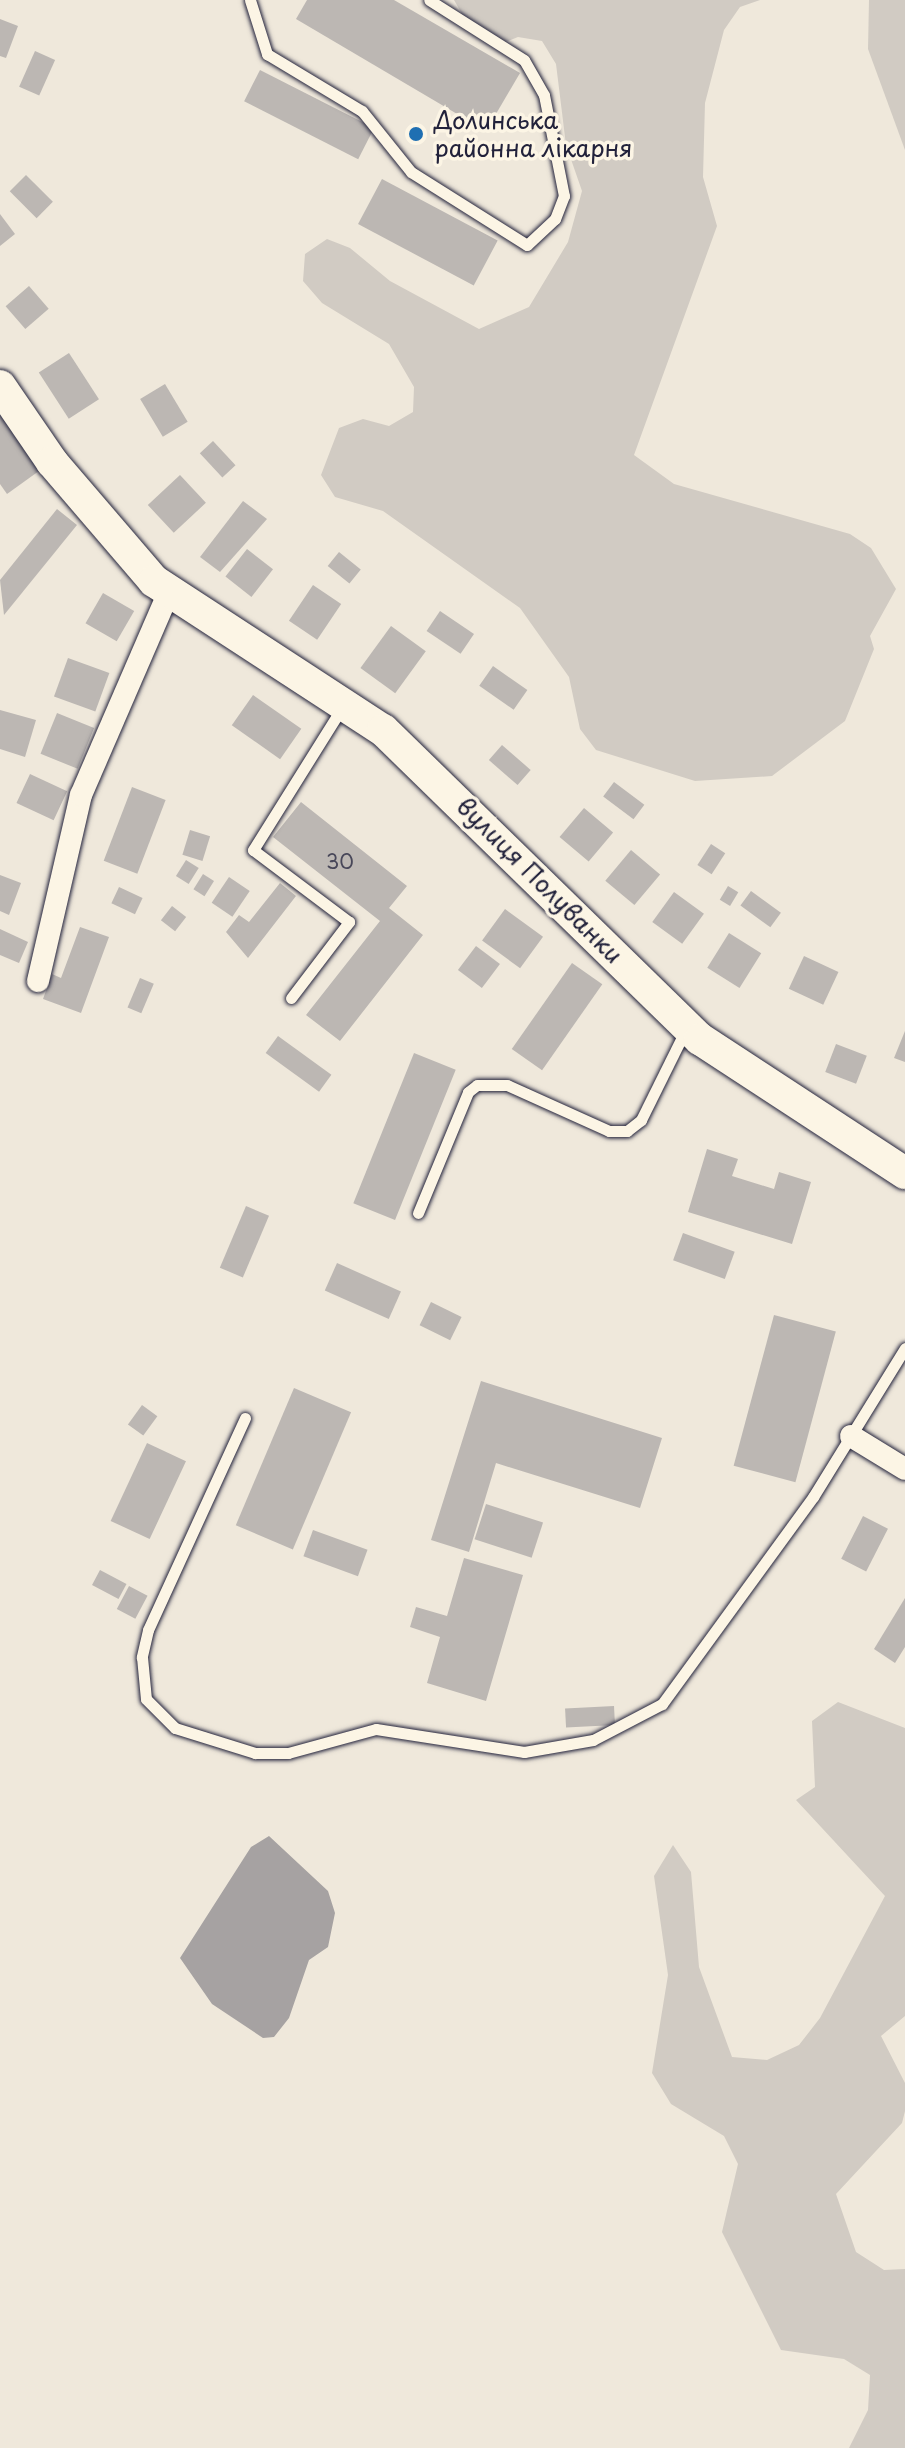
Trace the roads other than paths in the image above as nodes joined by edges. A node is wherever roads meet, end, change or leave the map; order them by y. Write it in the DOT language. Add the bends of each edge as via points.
graph roads {
  1 [pos="250,0"];
  2 [pos="429,0"];
  3 [pos="0,386"];
  4 [pos="169,592"];
  5 [pos="345,702"];
  6 [pos="38,981"];
  7 [pos="291,998"];
  8 [pos="688,1025"];
  9 [pos="905,1173"];
  10 [pos="418,1213"];
  11 [pos="905,1348"];
  12 [pos="245,1418"];
  13 [pos="851,1436"];
  14 [pos="905,1469"];
  1 -- 2 [label="lane" via="267,54 362,111 411,172 527,245 555,219 564,196 544,95 524,60"];
  3 -- 4 [label="street, вулиця Полуванки" via="52,462"];
  4 -- 5 [label="street, вулиця Полуванки"];
  4 -- 6 [label="street" via="81,795"];
  5 -- 7 [label="lane" via="253,850 349,922"];
  5 -- 8 [label="street, вулиця Полуванки" via="412,754"];
  8 -- 9 [label="street, вулиця Полуванки"];
  8 -- 10 [label="lane" via="641,1120 627,1131 609,1131 507,1085 477,1085"];
  11 -- 13 [label="lane"];
  12 -- 13 [label="lane" via="148,1630 142,1682 146,1699 175,1728 255,1753 288,1753 376,1729 524,1752 593,1740 624,1726 662,1704"];
  13 -- 14 [label="street"];
}
